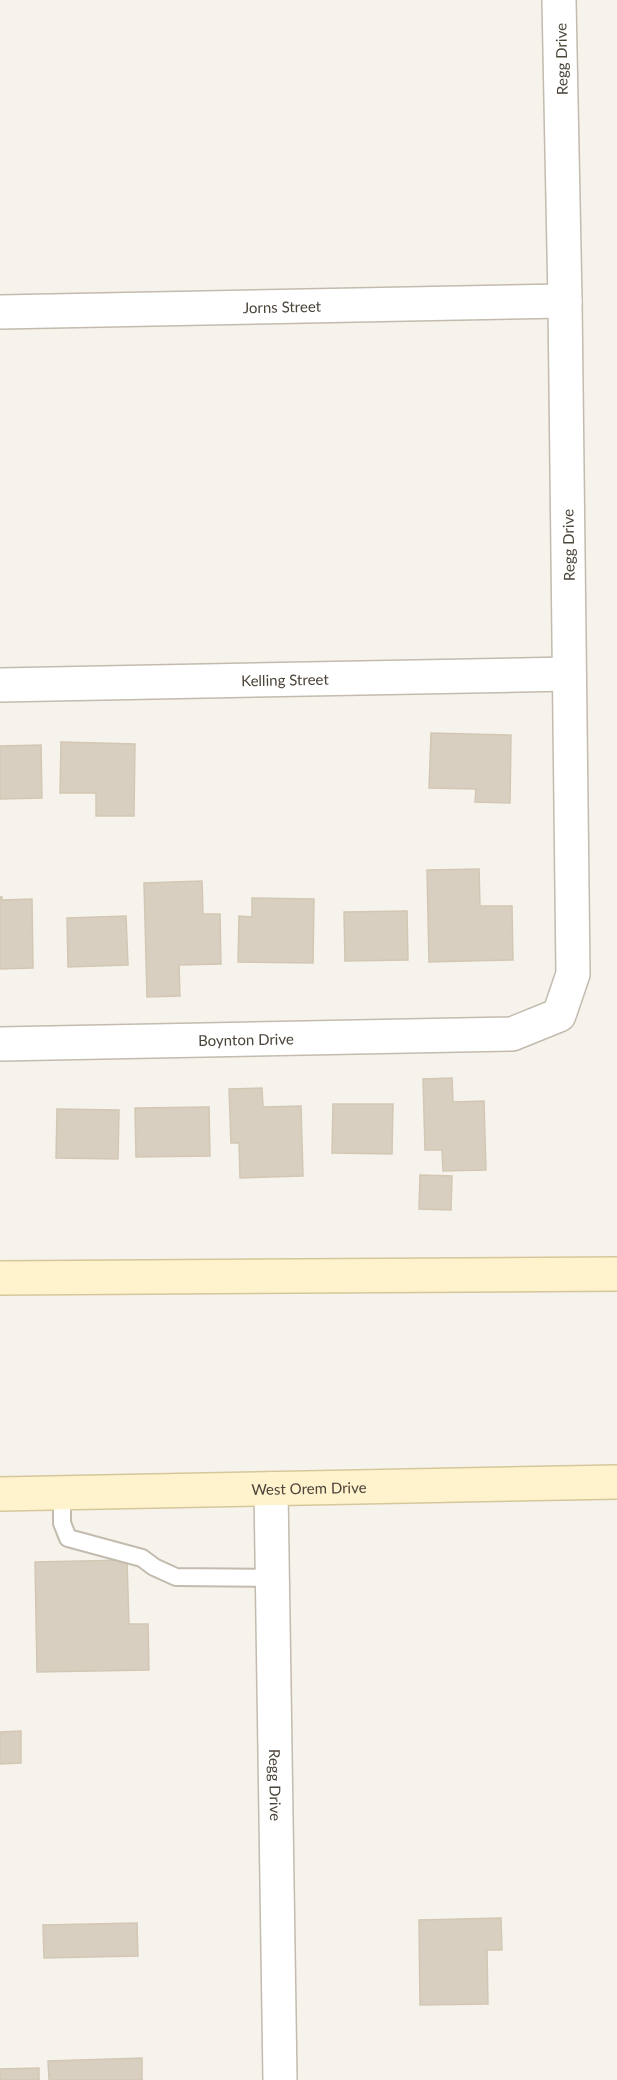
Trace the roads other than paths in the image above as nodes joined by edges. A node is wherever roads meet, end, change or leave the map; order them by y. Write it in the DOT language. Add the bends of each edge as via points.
graph roads {
  1 [pos="559,0"];
  2 [pos="565,301"];
  3 [pos="0,312"];
  4 [pos="569,674"];
  5 [pos="0,685"];
  6 [pos="491,1035"];
  7 [pos="0,1044"];
  8 [pos="607,1274"];
  9 [pos="0,1278"];
  10 [pos="617,1482"];
  11 [pos="271,1489"];
  12 [pos="62,1493"];
  13 [pos="0,1494"];
  14 [pos="273,1578"];
  15 [pos="280,2080"];
  1 -- 2 [label="street, Regg Drive"];
  2 -- 3 [label="street, Jorns Street"];
  2 -- 4 [label="street, Regg Drive"];
  4 -- 5 [label="street, Kelling Street"];
  4 -- 6 [label="street, Regg Drive" via="573,974 559,1015 512,1034"];
  6 -- 7 [label="street, Boynton Drive"];
  8 -- 9 [label="main road"];
  10 -- 11 [label="main road, West Orem Drive"];
  11 -- 12 [label="main road, West Orem Drive"];
  11 -- 14 [label="street, Regg Drive"];
  12 -- 13 [label="main road, West Orem Drive"];
  12 -- 14 [label="lane" via="62,1523 68,1538 142,1557 176,1577"];
  14 -- 15 [label="street, Regg Drive"];
}
